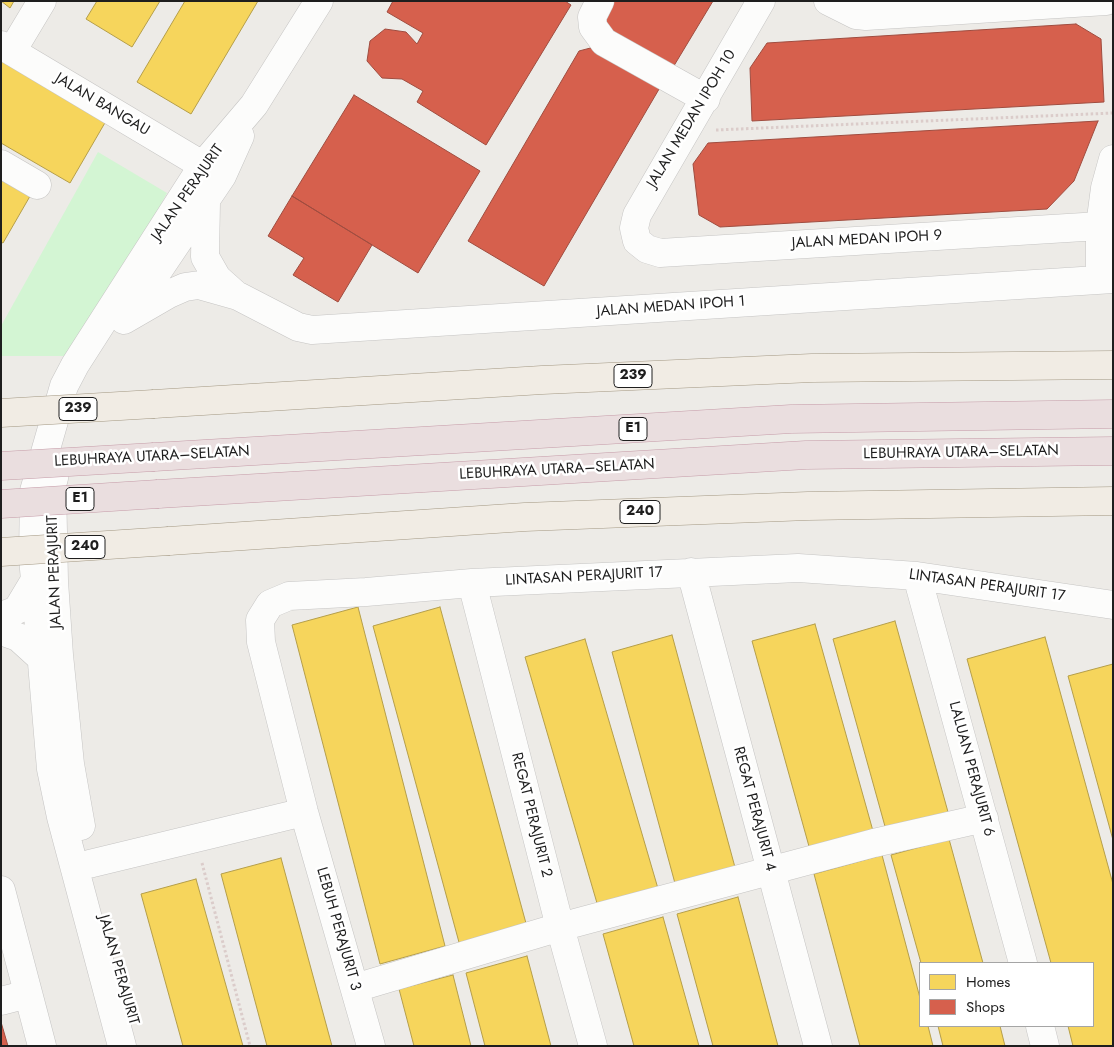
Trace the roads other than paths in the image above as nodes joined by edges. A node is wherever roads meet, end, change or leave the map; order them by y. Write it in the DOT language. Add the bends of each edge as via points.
graph roads {
  1 [pos="42,1"];
  2 [pos="319,1"];
  3 [pos="600,1"];
  4 [pos="761,1"];
  5 [pos="828,1"];
  6 [pos="1106,1"];
  7 [pos="7,48"];
  8 [pos="706,98"];
  9 [pos="1113,159"];
  10 [pos="1,164"];
  11 [pos="213,171"];
  12 [pos="36,185"];
  13 [pos="206,202"];
  14 [pos="1100,226"];
  15 [pos="637,240"];
  16 [pos="1106,279"];
  17 [pos="238,296"];
  18 [pos="124,320"];
  19 [pos="1113,365"];
  20 [pos="1,413"];
  21 [pos="1113,414"];
  22 [pos="1113,451"];
  23 [pos="1,466"];
  24 [pos="1113,501"];
  25 [pos="1,504"];
  26 [pos="1,552"];
  27 [pos="691,572"];
  28 [pos="917,576"];
  29 [pos="35,580"];
  30 [pos="472,583"];
  31 [pos="1113,605"];
  32 [pos="1,616"];
  33 [pos="1,631"];
  34 [pos="40,657"];
  35 [pos="304,812"];
  36 [pos="984,818"];
  37 [pos="88,864"];
  38 [pos="771,872"];
  39 [pos="1,890"];
  40 [pos="560,927"];
  41 [pos="1023,962"];
  42 [pos="355,988"];
  43 [pos="28,994"];
  44 [pos="1,1001"];
  45 [pos="1040,1027"];
  46 [pos="42,1046"];
  47 [pos="122,1046"];
  48 [pos="140,1046"];
  49 [pos="371,1046"];
  50 [pos="593,1046"];
  51 [pos="818,1046"];
  52 [pos="1045,1046"];
  1 -- 7 [label="street"];
  2 -- 11 [label="street, JALAN PERAJURIT"];
  3 -- 8 [label="street" via="592,17 593,27 604,42"];
  4 -- 8 [label="street, JALAN MEDAN IPOH 10"];
  5 -- 6 [label="street" via="856,15 866,16"];
  7 -- 11 [label="street, JALAN BANGAU"];
  8 -- 15 [label="street, JALAN MEDAN IPOH 10" via="637,215 634,228"];
  9 -- 14 [label="street"];
  10 -- 12 [label="street"];
  11 -- 13 [label="street, JALAN PERAJURIT"];
  11 -- 29 [label="street, JALAN PERAJURIT" via="75,364 64,386 34,491"];
  13 -- 17 [label="street, JALAN MEDAN IPOH 1" via="206,257 217,278"];
  13 -- 18 [label="street, JALAN PERAJURIT"];
  14 -- 15 [label="street, JALAN MEDAN IPOH 9" via="660,252 647,250"];
  14 -- 16 [label="street"];
  16 -- 17 [label="street, JALAN MEDAN IPOH 1" via="312,330 302,329"];
  17 -- 18 [label="street, JALAN MEDAN IPOH 1" via="199,284 185,287"];
  18 -- 37 [label="street, JALAN PERAJURIT" via="78,391 52,486 59,655 70,764"];
  19 -- 20 [label="main road, 239, bridge" via="812,368 542,380"];
  21 -- 23 [label="highway, LEBUHRAYA UTARA–SELATAN / E1, bridge" via="790,419"];
  22 -- 25 [label="highway, LEBUHRAYA UTARA–SELATAN / E1, bridge" via="806,455"];
  24 -- 26 [label="main road, 240, bridge" via="808,506 525,517"];
  27 -- 28 [label="street, LINTASAN PERAJURIT 17" via="798,568"];
  27 -- 30 [label="street, LINTASAN PERAJURIT 17"];
  27 -- 38 [label="street, REGAT PERAJURIT 4"];
  28 -- 31 [label="street, LINTASAN PERAJURIT 17"];
  28 -- 36 [label="street, LALUAN PERAJURIT 6"];
  29 -- 32 [label="street" via="17,610"];
  29 -- 34 [label="street, JALAN PERAJURIT"];
  30 -- 35 [label="street, LINTASAN PERAJURIT 17" via="289,596 270,604 260,620 261,642"];
  30 -- 40 [label="street, REGAT PERAJURIT 2"];
  33 -- 34 [label="street" via="18,636"];
  34 -- 47 [label="street, JALAN PERAJURIT" via="51,769 60,817"];
  35 -- 37 [label="street"];
  35 -- 42 [label="street, LEBUH PERAJURIT 3"];
  36 -- 38 [label="street" via="874,843"];
  36 -- 41 [label="street, LALUAN PERAJURIT 6"];
  37 -- 48 [label="street, JALAN PERAJURIT"];
  38 -- 40 [label="street"];
  38 -- 51 [label="street, REGAT PERAJURIT 4"];
  39 -- 43 [label="street"];
  40 -- 42 [label="street"];
  40 -- 50 [label="street, REGAT PERAJURIT 2"];
  42 -- 49 [label="street, LEBUH PERAJURIT 3"];
  43 -- 44 [label="street"];
  43 -- 46 [label="street"];
  45 -- 52 [label="street"];
}
